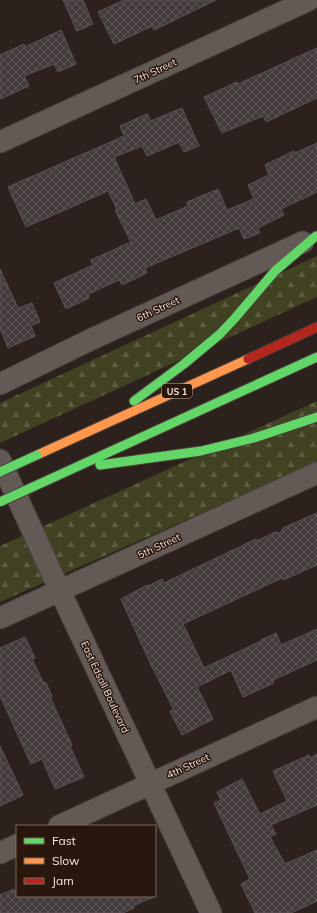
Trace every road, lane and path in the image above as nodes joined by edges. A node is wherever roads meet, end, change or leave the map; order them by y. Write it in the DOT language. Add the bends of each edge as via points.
graph roads {
  1 [pos="309,0"];
  2 [pos="0,142"];
  3 [pos="316,236"];
  4 [pos="317,327"];
  5 [pos="317,357"];
  6 [pos="0,384"];
  7 [pos="317,417"];
  8 [pos="103,425"];
  9 [pos="0,460"];
  10 [pos="75,468"];
  11 [pos="0,472"];
  12 [pos="317,473"];
  13 [pos="0,502"];
  14 [pos="60,591"];
  15 [pos="0,618"];
  16 [pos="317,707"];
  17 [pos="151,784"];
  18 [pos="61,825"];
  19 [pos="16,845"];
  20 [pos="0,853"];
  21 [pos="211,913"];
  1 -- 2 [label="street, 7th Street"];
  3 -- 6 [label="street, 6th Street"];
  3 -- 8 [label="highway" via="288,259 263,284 233,321 207,345"];
  4 -- 8 [label="highway, US 1"];
  5 -- 10 [label="highway, US 1"];
  7 -- 10 [label="highway" via="254,438 201,451"];
  8 -- 11 [label="highway, US 1, bridge"];
  9 -- 14 [label="street, East Edsall Boulevard"];
  10 -- 13 [label="highway, US 1, bridge"];
  12 -- 14 [label="street, 5th Street"];
  14 -- 15 [label="street, 5th Street"];
  14 -- 17 [label="street, East Edsall Boulevard"];
  16 -- 17 [label="street, 4th Street"];
  17 -- 18 [label="street, 4th Street"];
  17 -- 21 [label="street, East Edsall Boulevard"];
  19 -- 20 [label="street"];
}
